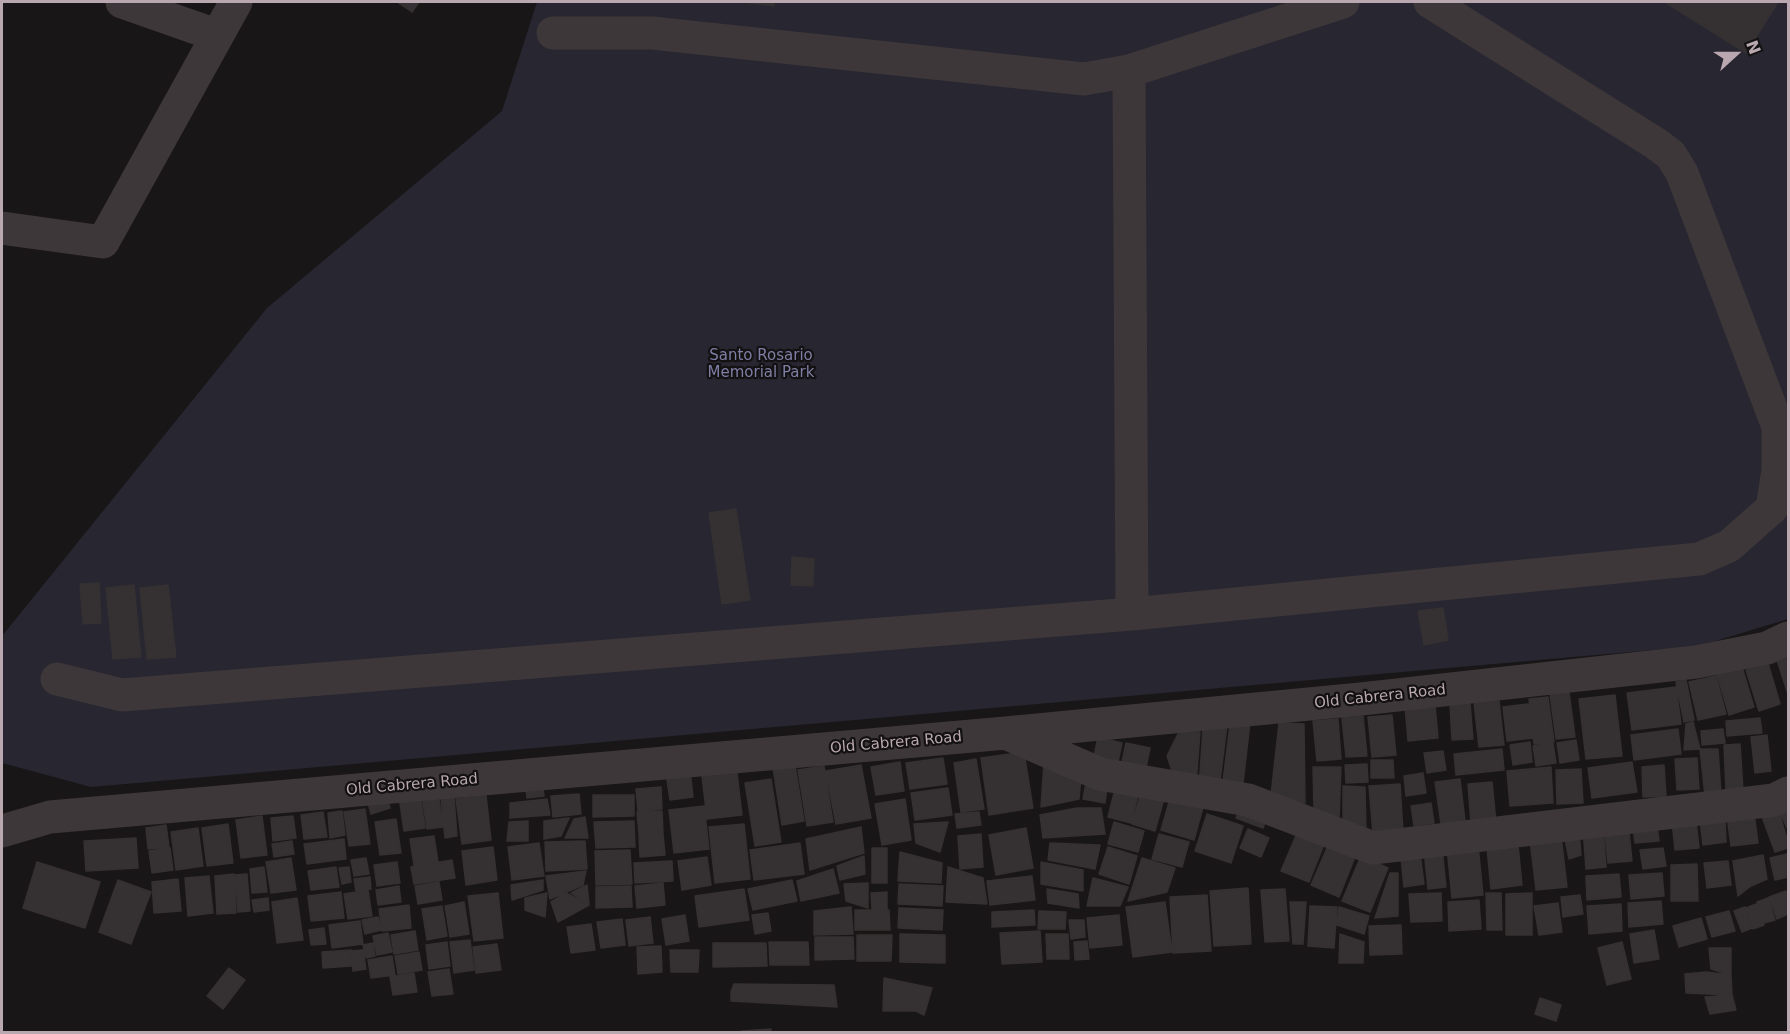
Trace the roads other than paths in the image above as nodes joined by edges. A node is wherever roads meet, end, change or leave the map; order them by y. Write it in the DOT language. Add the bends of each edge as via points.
graph roads {
  1 [pos="122,2"];
  2 [pos="236,2"];
  3 [pos="1343,2"];
  4 [pos="1447,6"];
  5 [pos="553,33"];
  6 [pos="216,35"];
  7 [pos="1129,70"];
  8 [pos="2,228"];
  9 [pos="1783,427"];
  10 [pos="1780,506"];
  11 [pos="1132,614"];
  12 [pos="1788,638"];
  13 [pos="57,679"];
  14 [pos="1005,733"];
  15 [pos="1788,793"];
  16 [pos="2,831"];
  1 -- 6 [label="street"];
  2 -- 6 [label="street"];
  3 -- 7 [label="street"];
  4 -- 9 [label="street" via="1671,154 1682,172"];
  5 -- 7 [label="street" via="652,33 1084,79"];
  6 -- 8 [label="street" via="103,242"];
  7 -- 11 [label="street"];
  9 -- 10 [label="street" via="1778,470"];
  10 -- 11 [label="street" via="1729,546 1699,559"];
  11 -- 13 [label="street" via="122,695"];
  12 -- 14 [label="street, Old Cabrera Road" via="1767,648 1696,662"];
  14 -- 15 [label="street" via="1100,774 1248,800 1373,848 1774,800"];
  14 -- 16 [label="street, Old Cabrera Road" via="50,817"];
}
